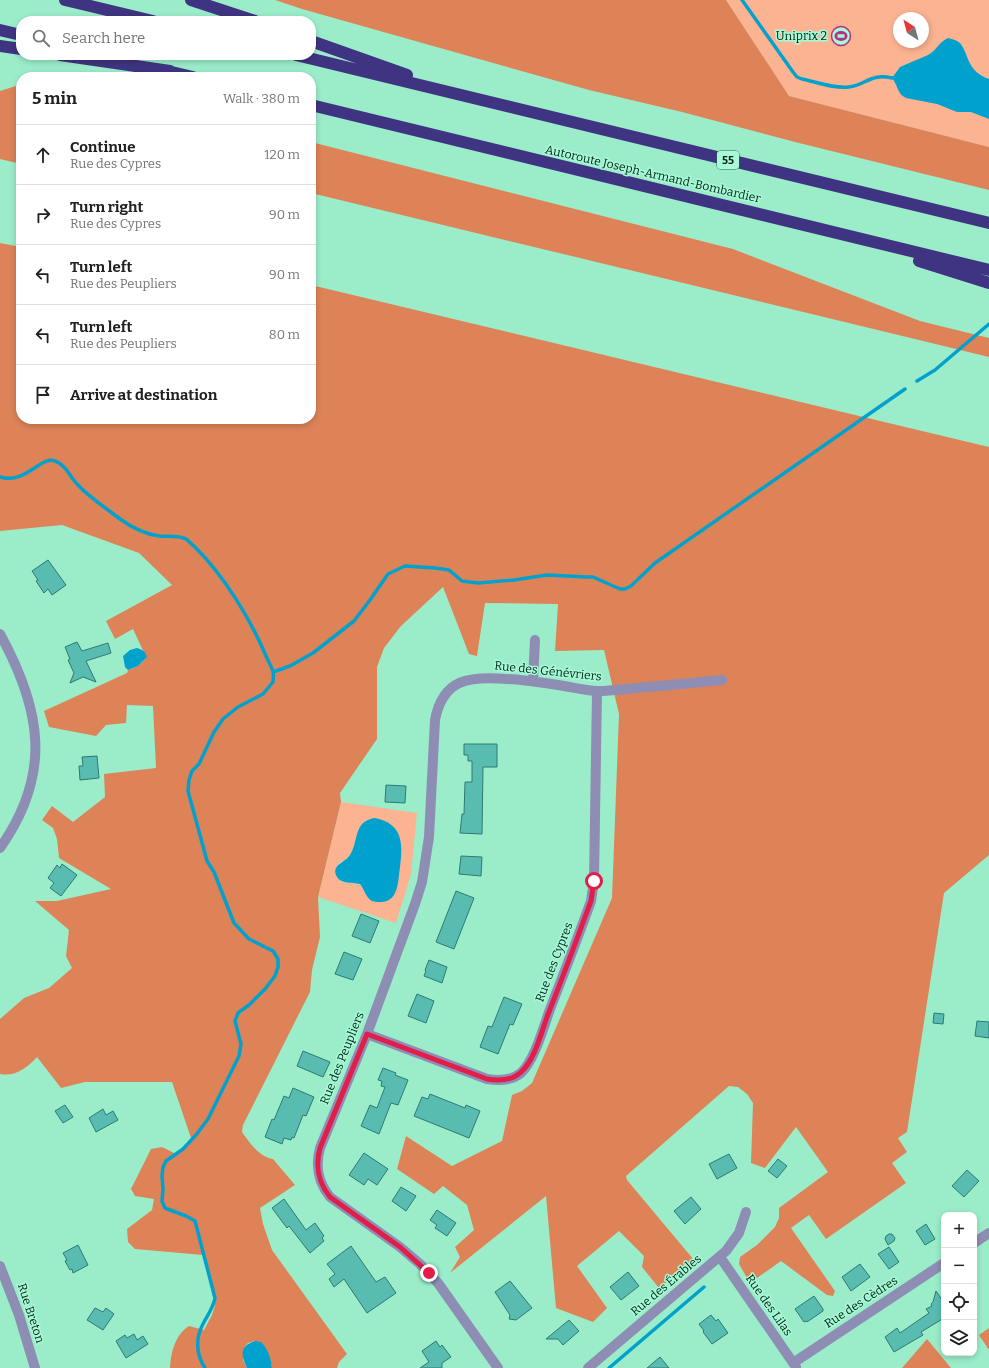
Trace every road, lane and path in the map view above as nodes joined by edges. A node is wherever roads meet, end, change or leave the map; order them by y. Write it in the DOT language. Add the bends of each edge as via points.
graph roads {
  1 [pos="65,0"];
  2 [pos="191,0"];
  3 [pos="131,16"];
  4 [pos="240,16"];
  5 [pos="0,30"];
  6 [pos="16,34"];
  7 [pos="316,43"];
  8 [pos="0,46"];
  9 [pos="16,48"];
  10 [pos="94,60"];
  11 [pos="124,60"];
  12 [pos="316,60"];
  13 [pos="170,71"];
  14 [pos="174,72"];
  15 [pos="468,96"];
  16 [pos="316,106"];
  17 [pos="989,223"];
  18 [pos="829,231"];
  19 [pos="989,270"];
  20 [pos="989,283"];
  21 [pos="0,634"];
  22 [pos="535,640"];
  23 [pos="722,680"];
  24 [pos="533,681"];
  25 [pos="597,691"];
  26 [pos="447,692"];
  27 [pos="0,848"];
  28 [pos="367,1034"];
  29 [pos="746,1212"];
  30 [pos="989,1233"];
  31 [pos="977,1241"];
  32 [pos="720,1257"];
  33 [pos="941,1265"];
  34 [pos="0,1266"];
  35 [pos="795,1365"];
  36 [pos="35,1368"];
  37 [pos="498,1368"];
  38 [pos="588,1368"];
  1 -- 3 [label="highway"];
  2 -- 4 [label="highway"];
  5 -- 6 [label="highway"];
  7 -- 15 [label="highway"];
  8 -- 9 [label="highway"];
  10 -- 13 [label="highway"];
  11 -- 13 [label="highway"];
  12 -- 15 [label="highway"];
  13 -- 14 [label="highway"];
  15 -- 17 [label="highway, 55"];
  16 -- 18 [label="highway, Autoroute Joseph-Armand-Bombardier"];
  18 -- 19 [label="highway, Autoroute Joseph-Armand-Bombardier"];
  18 -- 20 [label="highway"];
  21 -- 27 [label="street" via="23,682 34,719 35,738 34,764 28,796"];
  22 -- 24 [label="street"];
  23 -- 25 [label="street, Rue des Génévriers"];
  24 -- 25 [label="street, Rue des Génévriers"];
  24 -- 26 [label="street, Rue des Génévriers" via="474,678 455,685"];
  25 -- 28 [label="street, Rue des Cypres" via="594,881 591,901 527,1067 513,1078 504,1081 487,1079"];
  26 -- 28 [label="street, Rue des Peupliers" via="441,700 435,720 429,837 422,882"];
  28 -- 37 [label="street, Rue des Peupliers" via="320,1148 317,1164 319,1179 330,1197 420,1264 438,1284"];
  29 -- 32 [label="street, Rue des Érables" via="739,1233"];
  30 -- 31 [label="street"];
  32 -- 35 [label="street, Rue des Lilas"];
  32 -- 38 [label="street, Rue des Érables"];
  33 -- 35 [label="street, Rue des Cèdres"];
  34 -- 36 [label="street, Rue Breton"];
}
